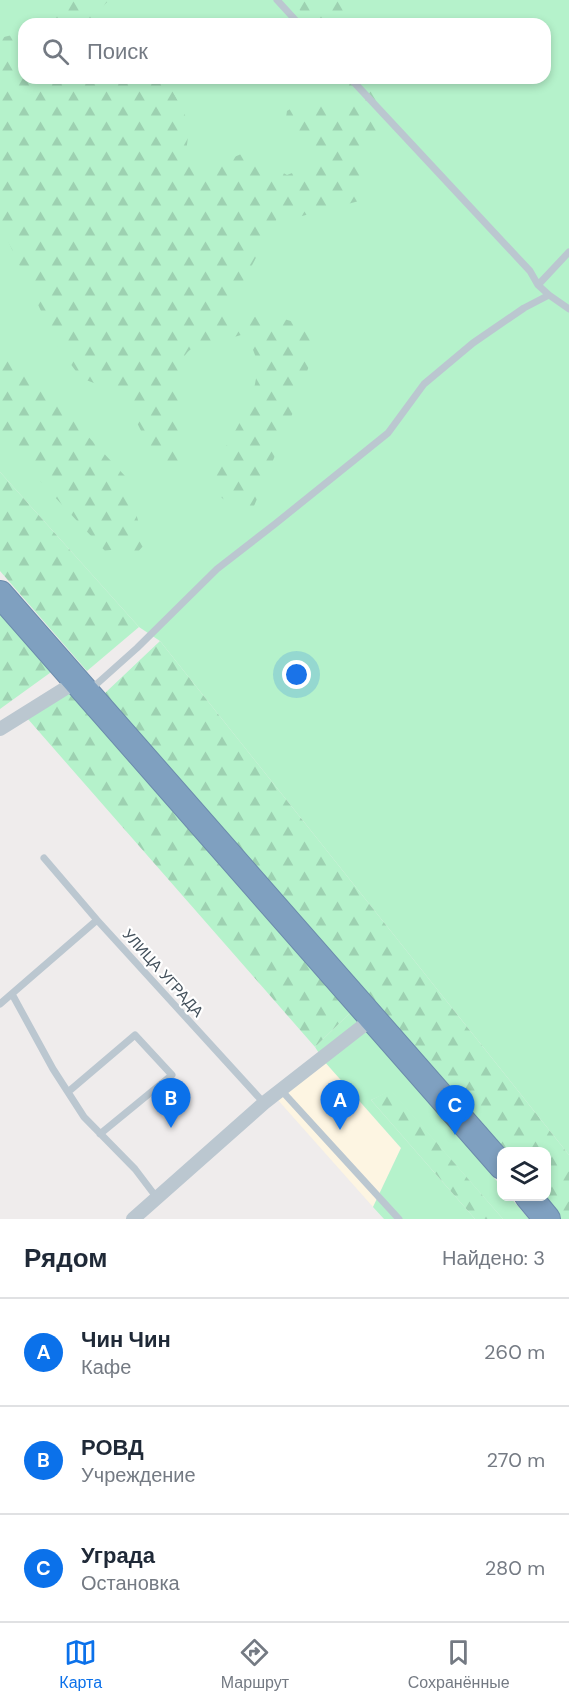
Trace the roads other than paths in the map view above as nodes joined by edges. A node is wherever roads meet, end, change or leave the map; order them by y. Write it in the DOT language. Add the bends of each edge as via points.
graph roads {
  1 [pos="277,0"];
  2 [pos="294,18"];
  3 [pos="356,84"];
  4 [pos="569,252"];
  5 [pos="538,285"];
  6 [pos="549,296"];
  7 [pos="569,309"];
  8 [pos="0,594"];
  9 [pos="82,687"];
  10 [pos="0,729"];
  11 [pos="44,858"];
  12 [pos="97,920"];
  13 [pos="12,994"];
  14 [pos="0,1004"];
  15 [pos="373,1018"];
  16 [pos="281,1090"];
  17 [pos="68,1092"];
  18 [pos="264,1103"];
  19 [pos="100,1134"];
  20 [pos="497,1161"];
  21 [pos="157,1198"];
  22 [pos="531,1201"];
  23 [pos="133,1219"];
  24 [pos="399,1219"];
  25 [pos="547,1219"];
  1 -- 2 [label="lane"];
  3 -- 5 [label="lane" via="530,271"];
  4 -- 5 [label="lane"];
  5 -- 6 [label="lane"];
  6 -- 7 [label="lane"];
  6 -- 9 [label="lane" via="472,343 424,384 388,433 217,569 137,648"];
  8 -- 9 [label="highway"];
  9 -- 10 [label="street"];
  9 -- 15 [label="highway"];
  11 -- 12 [label="lane, УЛИЦА УГРАДА"];
  12 -- 13 [label="lane"];
  12 -- 18 [label="lane, УЛИЦА УГРАДА"];
  13 -- 14 [label="lane"];
  13 -- 17 [label="lane"];
  15 -- 16 [label="street"];
  15 -- 20 [label="highway"];
  16 -- 18 [label="street"];
  16 -- 24 [label="lane"];
  17 -- 19 [label="lane"];
  17 -- 19 [label="lane" via="135,1035 172,1075"];
  18 -- 21 [label="street"];
  19 -- 21 [label="lane"];
  21 -- 23 [label="street"];
  22 -- 25 [label="highway"];
}
